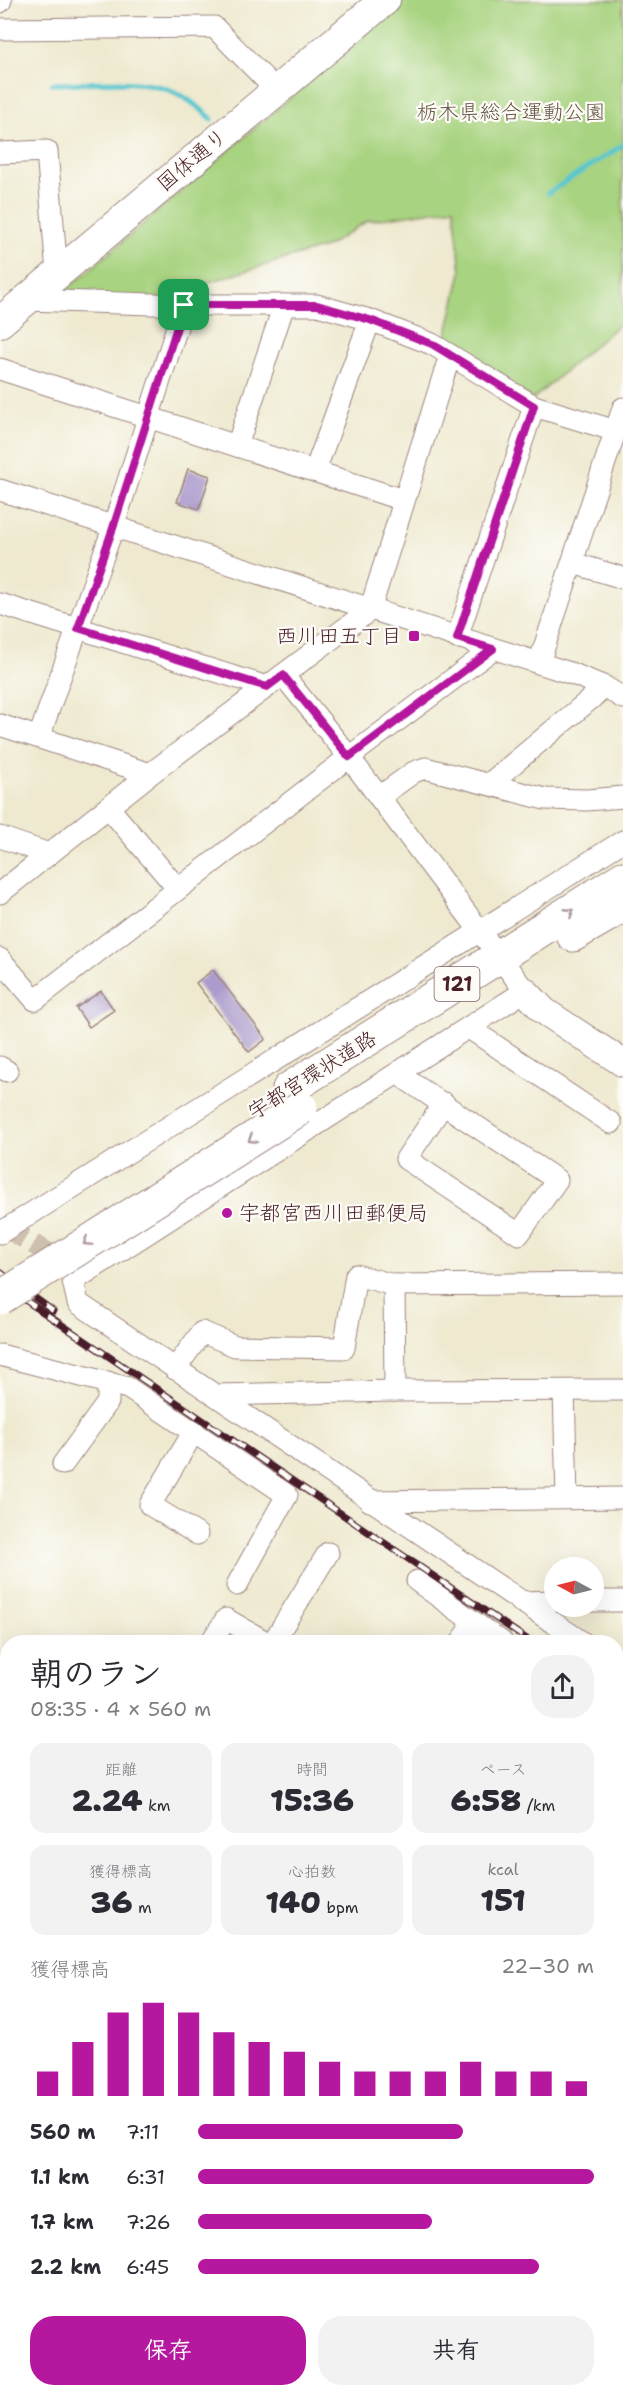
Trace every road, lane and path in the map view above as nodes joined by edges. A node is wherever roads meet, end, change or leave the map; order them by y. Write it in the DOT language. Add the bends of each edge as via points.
graph roads {
  1 [pos="385,0"];
  2 [pos="0,29"];
  3 [pos="276,90"];
  4 [pos="0,153"];
  5 [pos="57,273"];
  6 [pos="25,300"];
  7 [pos="184,305"];
  8 [pos="284,305"];
  9 [pos="370,320"];
  10 [pos="0,322"];
  11 [pos="450,355"];
  12 [pos="0,369"];
  13 [pos="534,406"];
  14 [pos="623,408"];
  15 [pos="149,418"];
  16 [pos="616,430"];
  17 [pos="237,446"];
  18 [pos="315,471"];
  19 [pos="0,490"];
  20 [pos="403,500"];
  21 [pos="113,528"];
  22 [pos="573,563"];
  23 [pos="623,578"];
  24 [pos="0,604"];
  25 [pos="370,610"];
  26 [pos="78,628"];
  27 [pos="457,638"];
  28 [pos="493,649"];
  29 [pos="539,663"];
  30 [pos="275,681"];
  31 [pos="614,693"];
  32 [pos="0,725"];
  33 [pos="39,737"];
  34 [pos="349,757"];
  35 [pos="150,774"];
  36 [pos="489,784"];
  37 [pos="379,797"];
  38 [pos="623,797"];
  39 [pos="108,807"];
  40 [pos="0,837"];
  41 [pos="623,840"];
  42 [pos="49,854"];
  43 [pos="623,878"];
  44 [pos="178,889"];
  45 [pos="0,893"];
  46 [pos="623,906"];
  47 [pos="480,931"];
  48 [pos="0,959"];
  49 [pos="512,973"];
  50 [pos="469,1028"];
  51 [pos="623,1063"];
  52 [pos="398,1074"];
  53 [pos="295,1098"];
  54 [pos="444,1102"];
  55 [pos="611,1123"];
  56 [pos="0,1233"];
  57 [pos="0,1271"];
  58 [pos="623,1283"];
  59 [pos="394,1285"];
  60 [pos="0,1298"];
  61 [pos="0,1354"];
  62 [pos="175,1369"];
  63 [pos="108,1382"];
  64 [pos="623,1390"];
  65 [pos="395,1391"];
  66 [pos="564,1391"];
  67 [pos="216,1395"];
  68 [pos="193,1433"];
  69 [pos="63,1464"];
  70 [pos="567,1498"];
  71 [pos="623,1498"];
  72 [pos="370,1501"];
  73 [pos="197,1534"];
  74 [pos="328,1554"];
  75 [pos="417,1581"];
  76 [pos="237,1585"];
  77 [pos="544,1601"];
  78 [pos="604,1601"];
  79 [pos="623,1601"];
  80 [pos="521,1602"];
  81 [pos="475,1623"];
  82 [pos="216,1635"];
  83 [pos="254,1635"];
  84 [pos="277,1635"];
  85 [pos="466,1635"];
  86 [pos="492,1635"];
  87 [pos="571,1635"];
  1 -- 3 [label="main road, 国体通り"];
  2 -- 3 [label="street" via="214,27"];
  3 -- 5 [label="main road, 国体通り"];
  4 -- 5 [label="street" via="47,151"];
  5 -- 6 [label="main road, 国体通り"];
  6 -- 7 [label="street"];
  6 -- 10 [label="main road, 国体通り"];
  7 -- 8 [label="street"];
  7 -- 15 [label="street"];
  8 -- 9 [label="street" via="317,305"];
  8 -- 17 [label="street"];
  9 -- 11 [label="street"];
  9 -- 18 [label="street"];
  11 -- 13 [label="street"];
  11 -- 20 [label="street"];
  12 -- 15 [label="street"];
  13 -- 16 [label="street"];
  13 -- 27 [label="street"];
  14 -- 16 [label="street"];
  15 -- 17 [label="street"];
  15 -- 21 [label="street"];
  16 -- 22 [label="street"];
  17 -- 18 [label="street"];
  18 -- 20 [label="street"];
  19 -- 21 [label="street"];
  20 -- 25 [label="street"];
  21 -- 25 [label="street"];
  21 -- 26 [label="street"];
  22 -- 23 [label="street"];
  22 -- 29 [label="street"];
  24 -- 26 [label="street"];
  25 -- 27 [label="street"];
  25 -- 30 [label="street"];
  26 -- 30 [label="street"];
  26 -- 33 [label="street"];
  27 -- 28 [label="street"];
  28 -- 29 [label="street"];
  28 -- 34 [label="street"];
  29 -- 31 [label="street"];
  30 -- 34 [label="street"];
  30 -- 35 [label="street"];
  31 -- 36 [label="street"];
  32 -- 33 [label="street"];
  33 -- 35 [label="street"];
  34 -- 37 [label="street"];
  34 -- 44 [label="street"];
  35 -- 39 [label="street"];
  36 -- 37 [label="street" via="425,768"];
  36 -- 38 [label="street" via="545,799"];
  37 -- 47 [label="street"];
  39 -- 42 [label="street"];
  39 -- 44 [label="street"];
  40 -- 42 [label="street"];
  41 -- 47 [label="street"];
  42 -- 45 [label="street"];
  49 -- 43 [label="highway, 宇都宮環状道路 / 121, one-way"];
  44 -- 48 [label="street" via="35,1000"];
  46 -- 49 [label="highway, 宇都宮環状道路 / 121"];
  47 -- 49 [label="street"];
  47 -- 56 [label="street"];
  49 -- 50 [label="street"];
  49 -- 51 [label="street" via="544,1011"];
  49 -- 53 [label="highway, 宇都宮環状道路 / 121"];
  50 -- 52 [label="street"];
  50 -- 55 [label="street"];
  52 -- 54 [label="street"];
  52 -- 62 [label="street" via="73,1281 78,1304"];
  53 -- 57 [label="highway, 宇都宮環状道路 / 121"];
  53 -- 60 [label="highway, 宇都宮環状道路 / 121, one-way, bridge"];
  54 -- 54 [label="street" via="556,1180 519,1234 406,1159"];
  58 -- 59 [label="street"];
  59 -- 62 [label="street" via="356,1275 344,1348 235,1346 202,1332"];
  59 -- 65 [label="street"];
  61 -- 63 [label="street"];
  62 -- 67 [label="street"];
  63 -- 68 [label="street" via="128,1388"];
  63 -- 69 [label="street" via="108,1402"];
  64 -- 66 [label="street"];
  65 -- 66 [label="street"];
  65 -- 67 [label="street"];
  66 -- 70 [label="street"];
  67 -- 72 [label="street"];
  68 -- 73 [label="street" via="150,1504"];
  68 -- 76 [label="street" via="287,1495"];
  70 -- 71 [label="street"];
  70 -- 72 [label="street"];
  72 -- 80 [label="street"];
  74 -- 84 [label="street"];
  75 -- 81 [label="street"];
  77 -- 80 [label="street"];
  78 -- 79 [label="street"];
  80 -- 87 [label="street"];
  81 -- 85 [label="street"];
  81 -- 86 [label="street"];
  82 -- 83 [label="street" via="226,1619"];
}
